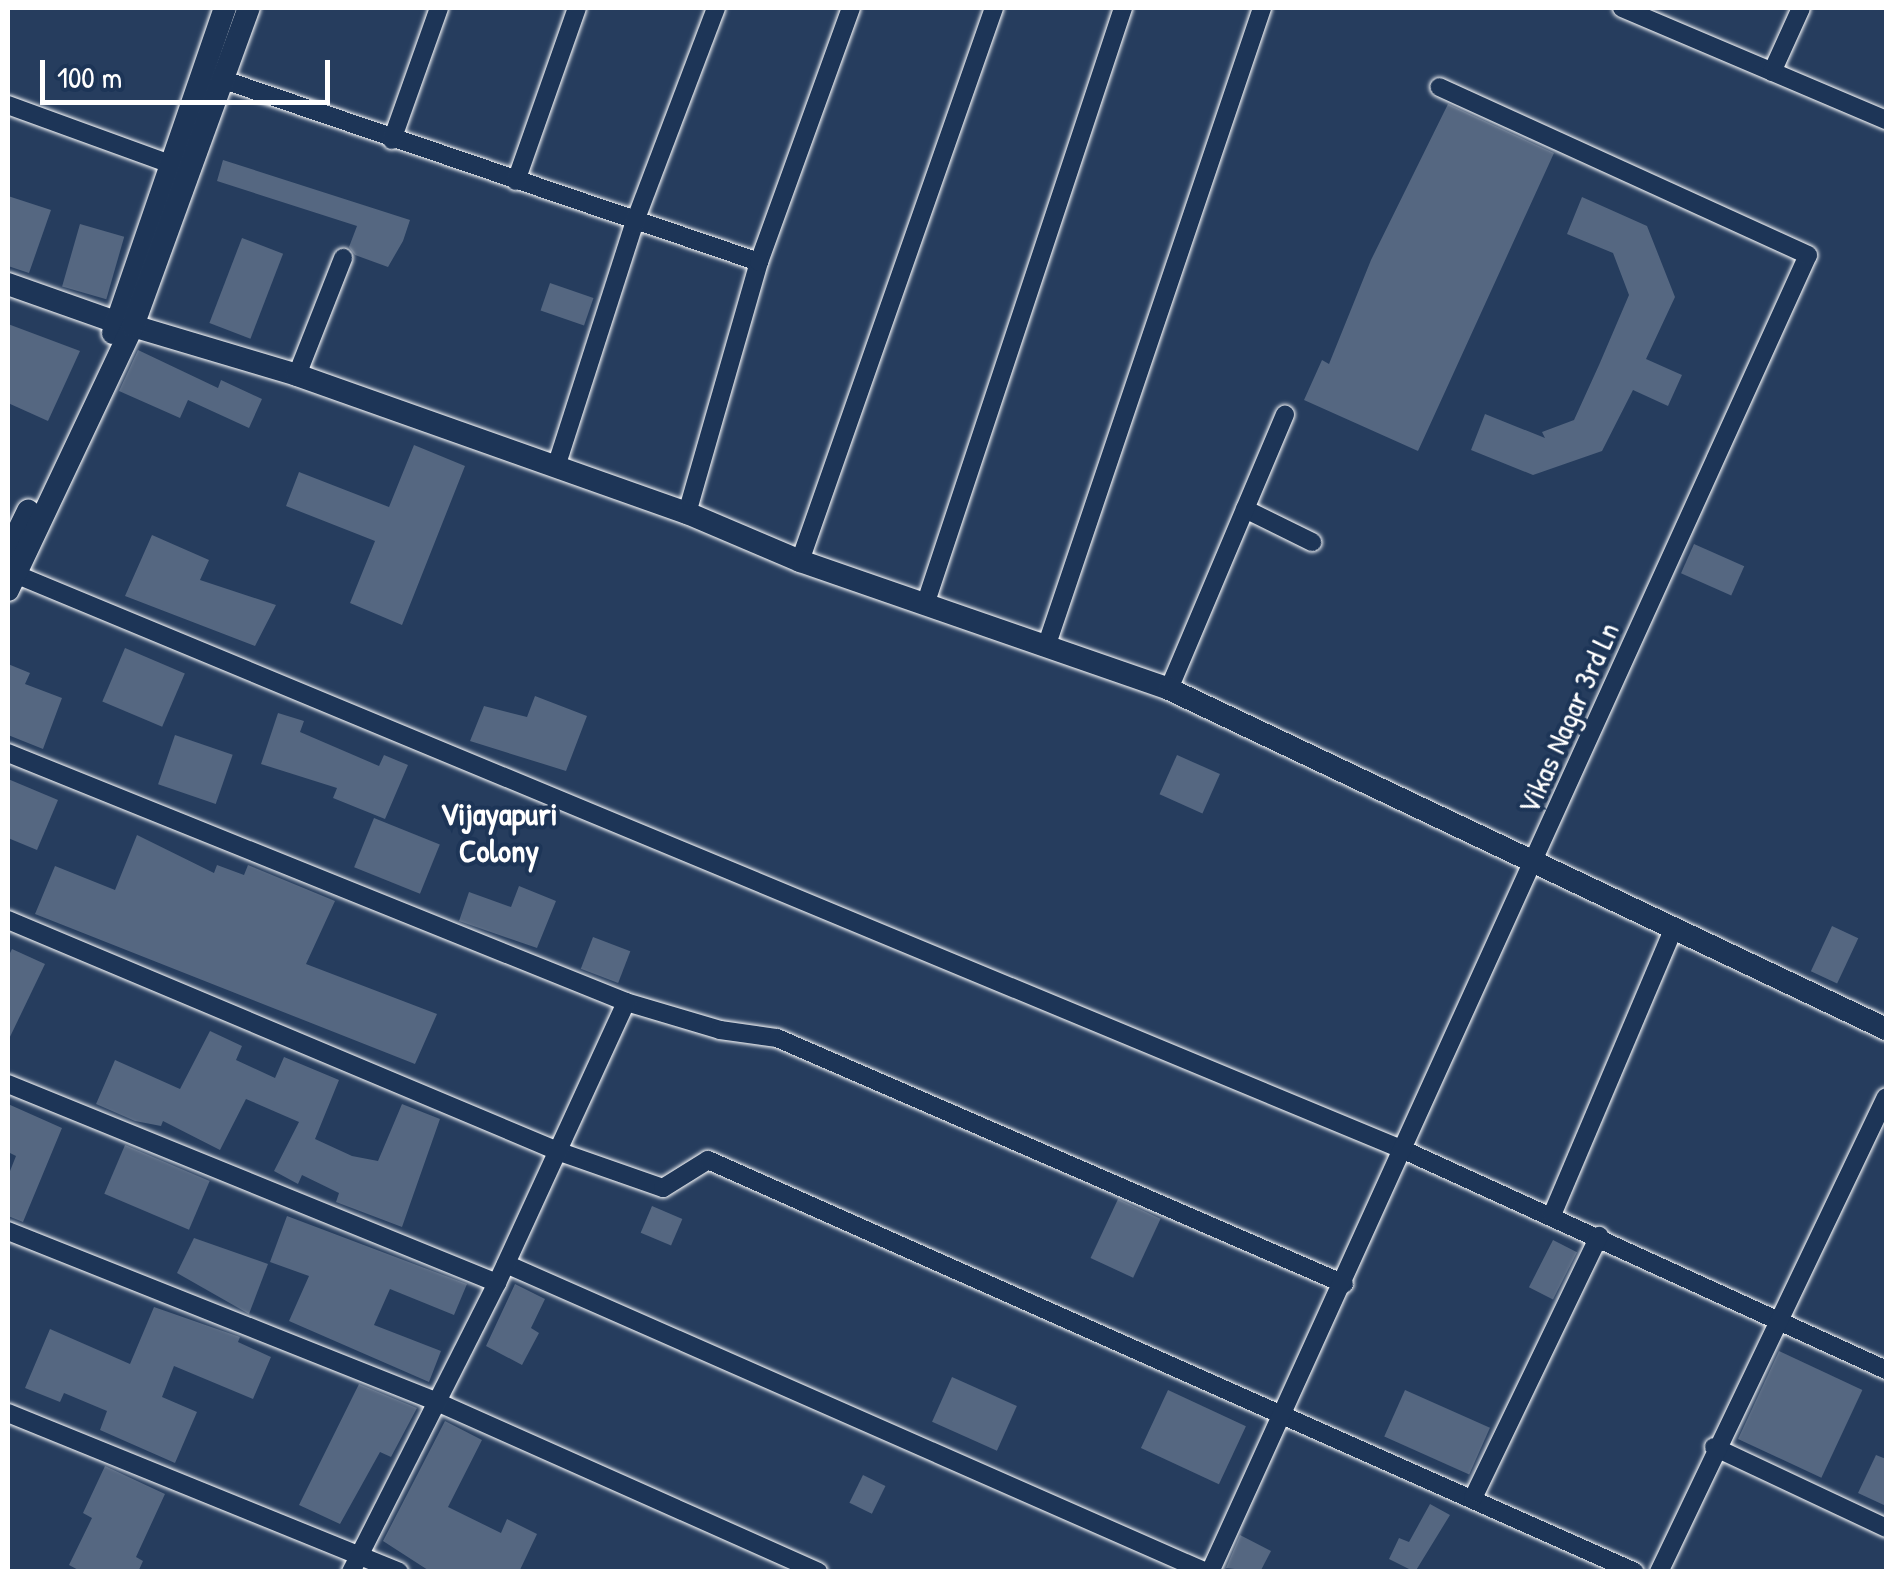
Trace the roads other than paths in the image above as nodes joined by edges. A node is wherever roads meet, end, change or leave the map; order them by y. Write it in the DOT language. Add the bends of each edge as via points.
graph roads {
  1 [pos="225,8"];
  2 [pos="249,8"];
  3 [pos="439,8"];
  4 [pos="577,8"];
  5 [pos="716,8"];
  6 [pos="850,8"];
  7 [pos="994,8"];
  8 [pos="1123,8"];
  9 [pos="1262,8"];
  10 [pos="1622,8"];
  11 [pos="1801,8"];
  12 [pos="1772,72"];
  13 [pos="224,80"];
  14 [pos="1440,88"];
  15 [pos="8,105"];
  16 [pos="1886,120"];
  17 [pos="392,140"];
  18 [pos="170,164"];
  19 [pos="516,180"];
  20 [pos="634,224"];
  21 [pos="343,258"];
  22 [pos="759,262"];
  23 [pos="8,284"];
  24 [pos="126,325"];
  25 [pos="297,375"];
  26 [pos="1285,414"];
  27 [pos="556,467"];
  28 [pos="1245,510"];
  29 [pos="17,512"];
  30 [pos="687,513"];
  31 [pos="1312,542"];
  32 [pos="800,562"];
  33 [pos="10,572"];
  34 [pos="925,604"];
  35 [pos="1046,647"];
  36 [pos="1169,689"];
  37 [pos="8,753"];
  38 [pos="1534,862"];
  39 [pos="8,920"];
  40 [pos="1673,930"];
  41 [pos="626,1002"];
  42 [pos="1886,1028"];
  43 [pos="8,1084"];
  44 [pos="1886,1097"];
  45 [pos="560,1152"];
  46 [pos="1406,1152"];
  47 [pos="1552,1215"];
  48 [pos="8,1231"];
  49 [pos="1599,1236"];
  50 [pos="506,1264"];
  51 [pos="497,1283"];
  52 [pos="1344,1284"];
  53 [pos="1780,1322"];
  54 [pos="1886,1370"];
  55 [pos="437,1402"];
  56 [pos="8,1412"];
  57 [pos="1283,1415"];
  58 [pos="1714,1447"];
  59 [pos="1473,1498"];
  60 [pos="1886,1528"];
  61 [pos="356,1563"];
  62 [pos="399,1572"];
  63 [pos="818,1572"];
  64 [pos="1208,1572"];
  65 [pos="1635,1572"];
  66 [pos="1659,1572"];
  1 -- 18 [label="street"];
  2 -- 13 [label="street"];
  3 -- 17 [label="street"];
  4 -- 19 [label="street"];
  5 -- 20 [label="street"];
  6 -- 22 [label="street"];
  7 -- 32 [label="street"];
  8 -- 34 [label="street"];
  9 -- 35 [label="street"];
  10 -- 12 [label="street"];
  11 -- 12 [label="street"];
  12 -- 16 [label="street"];
  13 -- 17 [label="street"];
  13 -- 24 [label="street"];
  14 -- 38 [label="street, Vikas Nagar 3rd Ln" via="1808,255"];
  15 -- 18 [label="street"];
  17 -- 19 [label="street"];
  18 -- 24 [label="street"];
  19 -- 20 [label="street"];
  20 -- 22 [label="street"];
  20 -- 27 [label="street"];
  21 -- 25 [label="street"];
  22 -- 30 [label="street"];
  23 -- 24 [label="street"];
  24 -- 25 [label="street"];
  24 -- 29 [label="street"];
  24 -- 33 [label="street"];
  25 -- 27 [label="street"];
  26 -- 28 [label="street"];
  27 -- 30 [label="street"];
  28 -- 31 [label="street"];
  28 -- 36 [label="street"];
  29 -- 33 [label="street"];
  30 -- 32 [label="street"];
  32 -- 34 [label="street"];
  33 -- 46 [label="street"];
  34 -- 35 [label="street"];
  35 -- 36 [label="street"];
  36 -- 38 [label="street"];
  37 -- 41 [label="street"];
  38 -- 40 [label="street"];
  38 -- 46 [label="street, Vikas Nagar 3rd Ln"];
  39 -- 45 [label="street"];
  40 -- 42 [label="street"];
  40 -- 47 [label="street"];
  41 -- 45 [label="street"];
  41 -- 52 [label="street" via="720,1030 778,1038"];
  43 -- 51 [label="street"];
  44 -- 53 [label="street"];
  45 -- 50 [label="street"];
  45 -- 57 [label="street" via="663,1188 708,1160"];
  46 -- 47 [label="street"];
  46 -- 52 [label="street, Vikas Nagar 3rd Ln"];
  47 -- 49 [label="street"];
  48 -- 55 [label="street"];
  49 -- 53 [label="street"];
  49 -- 59 [label="street"];
  50 -- 51 [label="street"];
  50 -- 64 [label="street"];
  51 -- 55 [label="street"];
  52 -- 57 [label="street, Vikas Nagar 3rd Ln"];
  53 -- 54 [label="street"];
  53 -- 58 [label="street"];
  55 -- 61 [label="street"];
  55 -- 63 [label="street"];
  56 -- 61 [label="street"];
  57 -- 59 [label="street"];
  57 -- 64 [label="street, Vikas Nagar 3rd Ln"];
  58 -- 60 [label="street"];
  58 -- 66 [label="street"];
  59 -- 65 [label="street"];
  61 -- 62 [label="street"];
}
